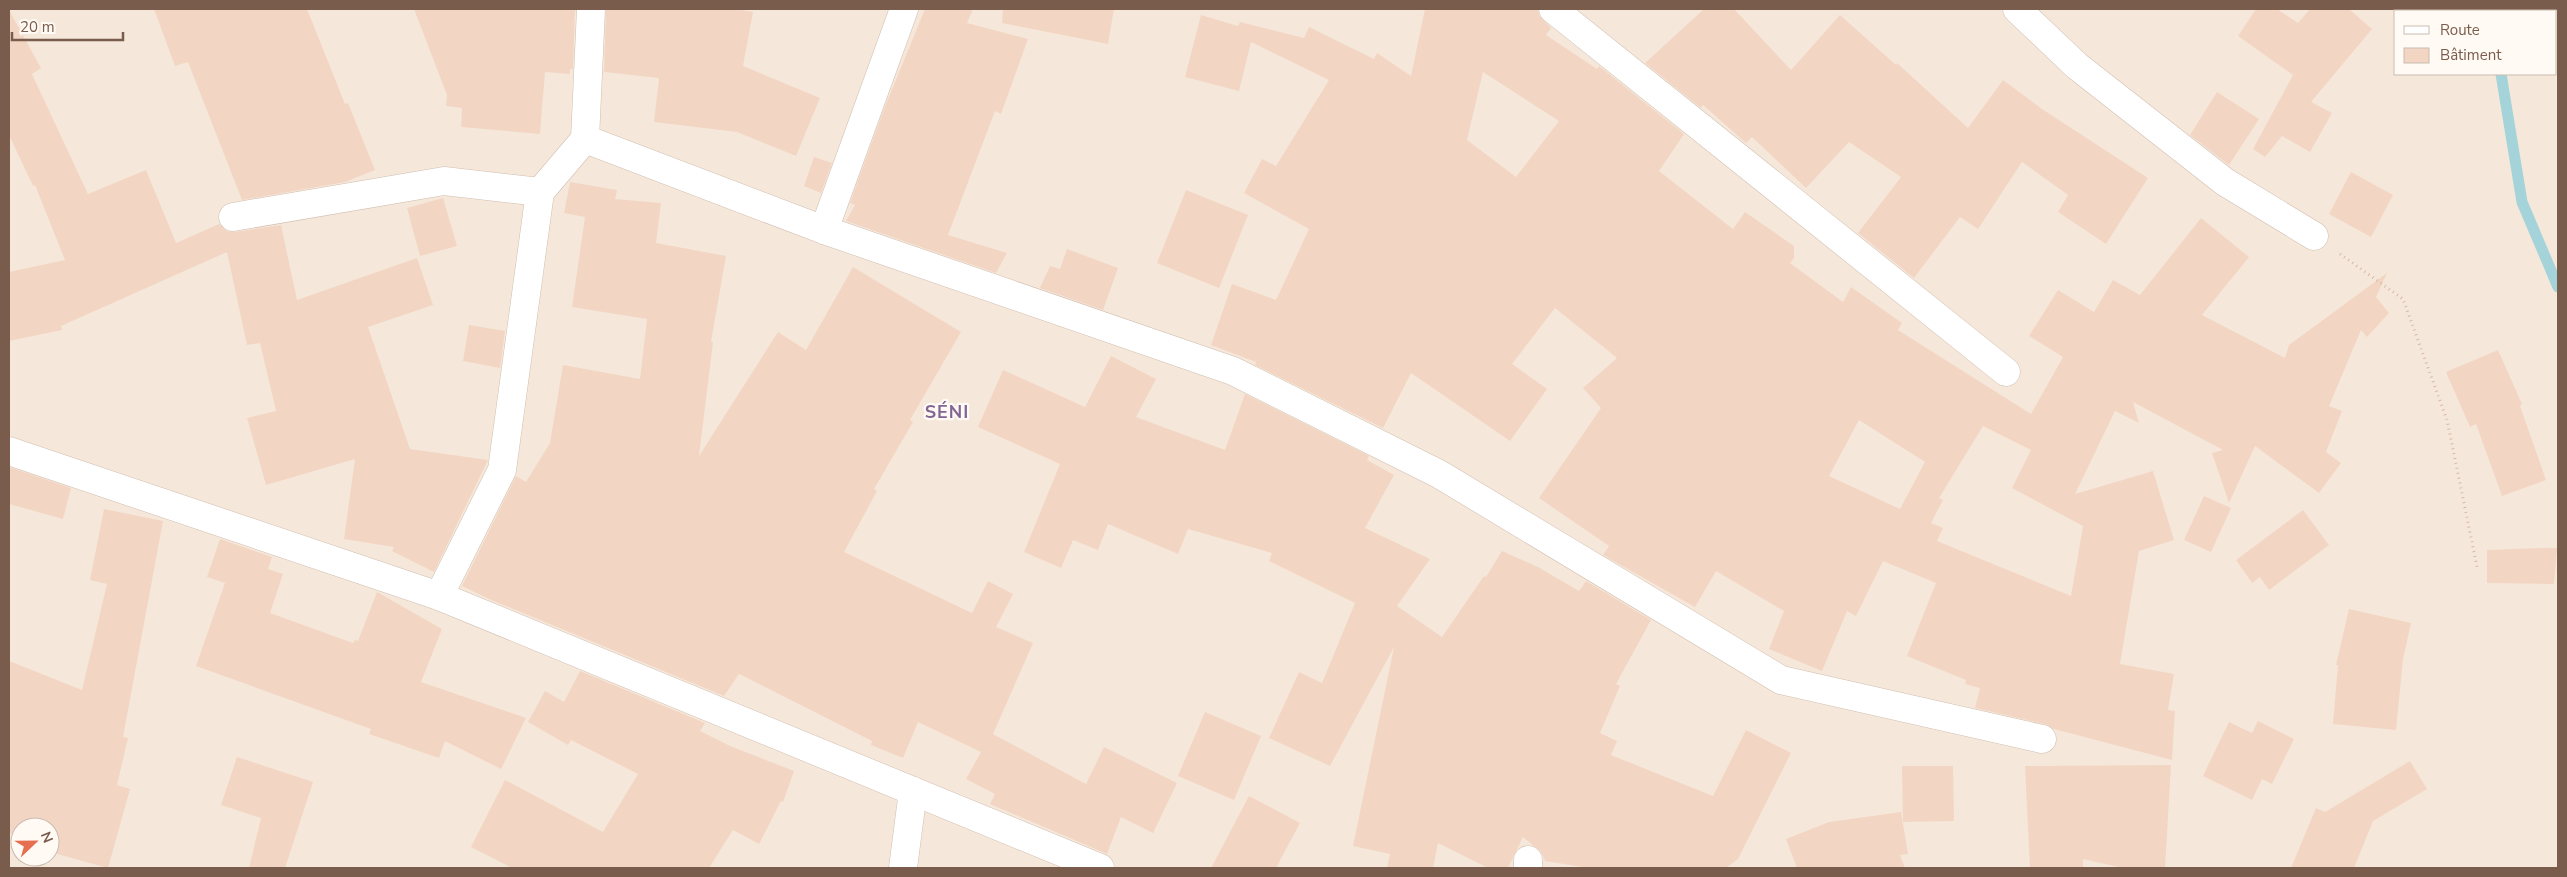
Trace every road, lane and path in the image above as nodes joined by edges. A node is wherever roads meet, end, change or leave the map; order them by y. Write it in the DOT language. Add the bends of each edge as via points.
graph roads {
  1 [pos="591,9"];
  2 [pos="904,9"];
  3 [pos="1553,9"];
  4 [pos="2017,9"];
  5 [pos="585,139"];
  6 [pos="540,192"];
  7 [pos="233,217"];
  8 [pos="824,230"];
  9 [pos="2314,236"];
  10 [pos="2006,372"];
  11 [pos="9,451"];
  12 [pos="2477,567"];
  13 [pos="439,596"];
  14 [pos="2042,739"];
  15 [pos="913,791"];
  16 [pos="903,868"];
  17 [pos="1100,868"];
  1 -- 5 [label="street"];
  2 -- 8 [label="street"];
  3 -- 10 [label="street"];
  4 -- 9 [label="street" via="2077,66 2225,182"];
  5 -- 6 [label="street"];
  5 -- 8 [label="street"];
  6 -- 7 [label="street" via="444,181"];
  6 -- 13 [label="street" via="502,470"];
  8 -- 14 [label="street" via="1233,371 1439,474 1781,680"];
  9 -- 12 [label="path" via="2403,298 2447,420"];
  11 -- 13 [label="street"];
  13 -- 15 [label="street"];
  15 -- 16 [label="street"];
  15 -- 17 [label="street"];
}
